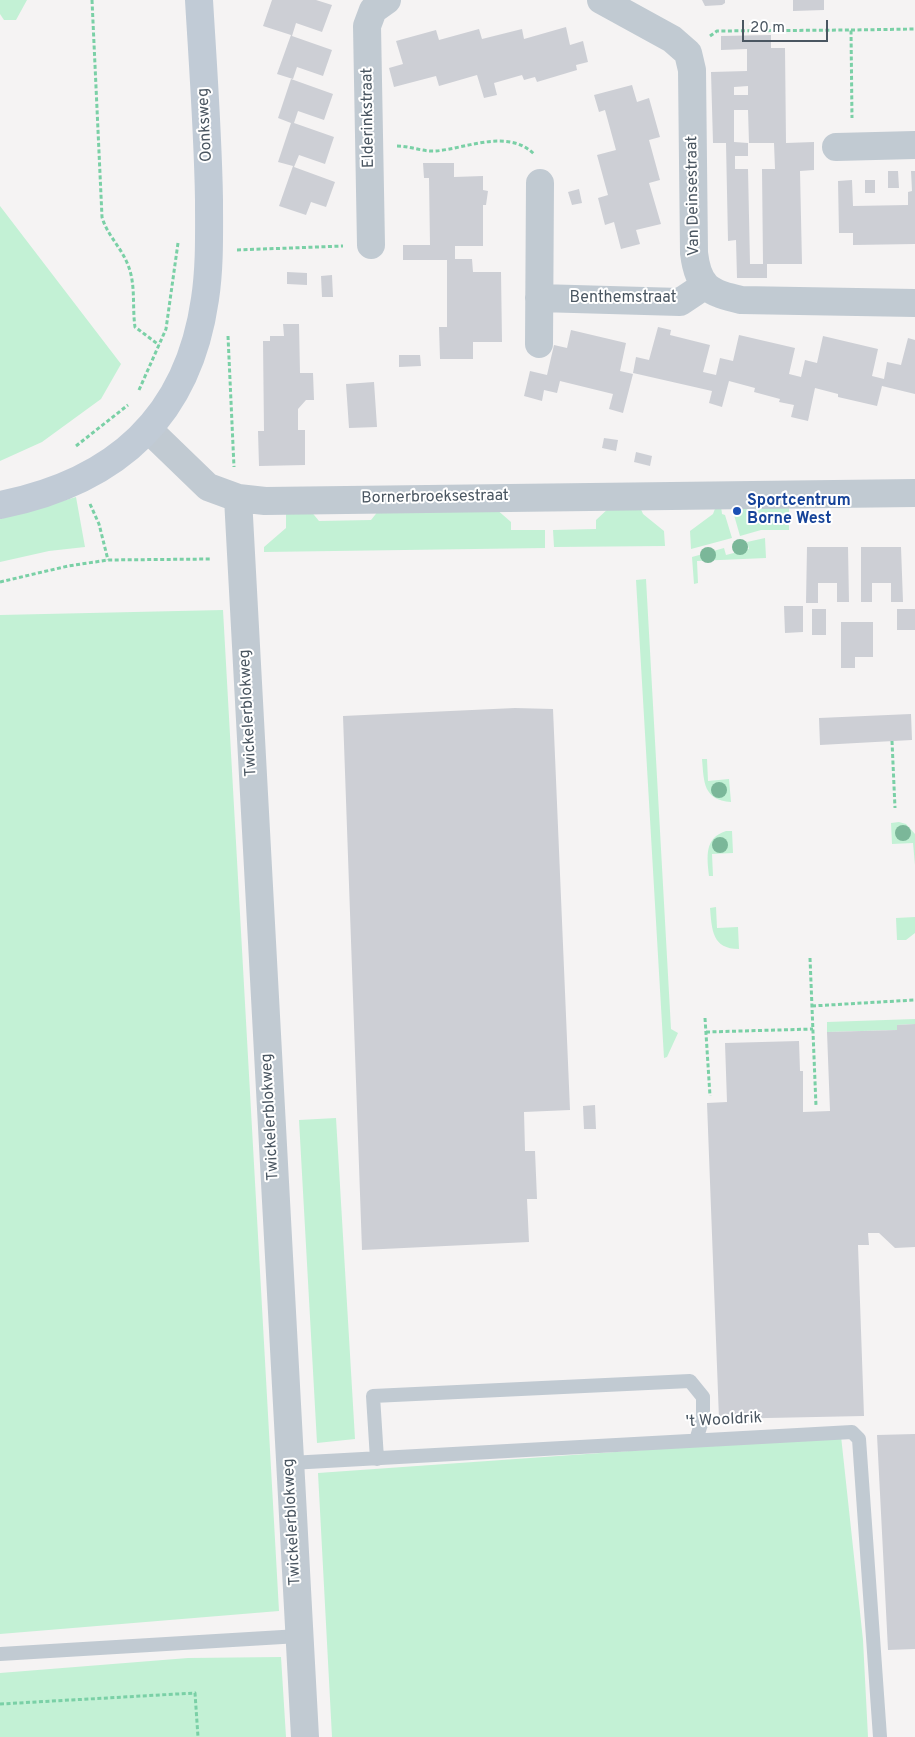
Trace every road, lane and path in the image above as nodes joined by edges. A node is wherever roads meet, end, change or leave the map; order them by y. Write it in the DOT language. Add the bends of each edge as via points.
graph roads {
  1 [pos="92,0"];
  2 [pos="199,0"];
  3 [pos="387,0"];
  4 [pos="606,1"];
  5 [pos="915,29"];
  6 [pos="851,30"];
  7 [pos="688,53"];
  8 [pos="915,145"];
  9 [pos="844,147"];
  10 [pos="369,149"];
  11 [pos="540,183"];
  12 [pos="371,245"];
  13 [pos="209,251"];
  14 [pos="704,286"];
  15 [pos="539,298"];
  16 [pos="915,303"];
  17 [pos="228,328"];
  18 [pos="539,344"];
  19 [pos="159,345"];
  20 [pos="149,430"];
  21 [pos="915,494"];
  22 [pos="238,498"];
  23 [pos="0,505"];
  24 [pos="241,558"];
  25 [pos="0,582"];
  26 [pos="892,741"];
  27 [pos="895,808"];
  28 [pos="810,958"];
  29 [pos="915,1000"];
  30 [pos="812,1006"];
  31 [pos="705,1018"];
  32 [pos="813,1029"];
  33 [pos="706,1032"];
  34 [pos="710,1096"];
  35 [pos="816,1106"];
  36 [pos="696,1440"];
  37 [pos="376,1458"];
  38 [pos="290,1463"];
  39 [pos="299,1636"];
  40 [pos="0,1654"];
  41 [pos="0,1704"];
  42 [pos="198,1737"];
  43 [pos="305,1737"];
  44 [pos="880,1737"];
  1 -- 19 [label="path" via="102,217 105,228 129,267 134,285 135,327"];
  2 -- 13 [label="main road, Oonksweg"];
  3 -- 10 [label="street, Elderinkstraat" via="373,10 367,26"];
  4 -- 7 [label="street" via="672,39"];
  5 -- 6 [label="path"];
  6 -- 7 [label="path" via="717,32"];
  6 -- 9 [label="path"];
  7 -- 14 [label="street, Van Deinsestraat" via="692,70 694,253 696,271"];
  8 -- 9 [label="street"];
  10 -- 11 [label="path" via="401,146 435,151 509,141 523,145 535,154"];
  10 -- 12 [label="street, Elderinkstraat"];
  11 -- 15 [label="street"];
  12 -- 13 [label="path"];
  13 -- 20 [label="main road, Oonksweg" via="205,299 192,356 178,388"];
  14 -- 15 [label="street, Benthemstraat" via="680,302"];
  14 -- 16 [label="street" via="722,296 741,300"];
  15 -- 18 [label="street"];
  17 -- 22 [label="path"];
  20 -- 22 [label="street, Bornerbroeksestraat" via="208,487"];
  20 -- 23 [label="main road" via="117,457 79,480 33,498"];
  21 -- 22 [label="street, Bornerbroeksestraat" via="265,501"];
  22 -- 24 [label="street, Twickelerblokweg"];
  24 -- 25 [label="path" via="108,560"];
  24 -- 38 [label="street, Twickelerblokweg"];
  26 -- 27 [label="path"];
  28 -- 30 [label="path"];
  29 -- 30 [label="path"];
  30 -- 32 [label="path"];
  31 -- 33 [label="path"];
  32 -- 33 [label="path"];
  32 -- 35 [label="path"];
  33 -- 34 [label="path"];
  36 -- 37 [label="lane, 't Wooldrik"];
  36 -- 37 [label="lane" via="703,1418 703,1397 690,1381 373,1396"];
  36 -- 44 [label="lane, 't Wooldrik" via="852,1432 859,1439"];
  37 -- 38 [label="lane, 't Wooldrik"];
  38 -- 39 [label="street, Twickelerblokweg"];
  39 -- 40 [label="lane"];
  39 -- 43 [label="street, Twickelerblokweg"];
  41 -- 42 [label="path" via="196,1693"];
}
